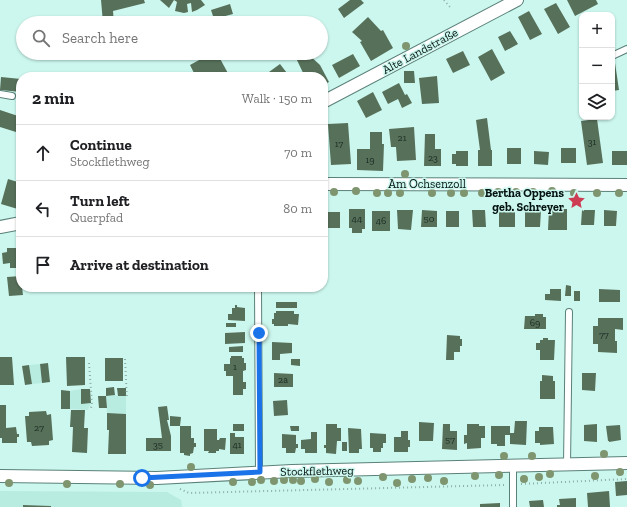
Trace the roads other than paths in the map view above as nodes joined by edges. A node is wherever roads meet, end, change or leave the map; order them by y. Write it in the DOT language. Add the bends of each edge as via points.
graph roads {
  1 [pos="517,0"];
  2 [pos="627,50"];
  3 [pos="615,54"];
  4 [pos="0,94"];
  5 [pos="12,96"];
  6 [pos="328,99"];
  7 [pos="328,184"];
  8 [pos="627,185"];
  9 [pos="16,224"];
  10 [pos="0,227"];
  11 [pos="258,292"];
  12 [pos="569,312"];
  13 [pos="627,463"];
  14 [pos="513,465"];
  15 [pos="567,465"];
  16 [pos="260,472"];
  17 [pos="0,476"];
  18 [pos="513,507"];
  1 -- 6 [label="street, Alte Landstraße"];
  2 -- 3 [label="lane"];
  4 -- 5 [label="lane"];
  7 -- 8 [label="street, Am Ochsenzoll"];
  9 -- 10 [label="street"];
  11 -- 16 [label="lane"];
  12 -- 15 [label="lane"];
  13 -- 15 [label="street, Stockflethweg"];
  14 -- 15 [label="street, Stockflethweg"];
  14 -- 16 [label="street, Stockflethweg"];
  14 -- 18 [label="lane"];
  16 -- 17 [label="street, Stockflethweg" via="157,478"];
}
